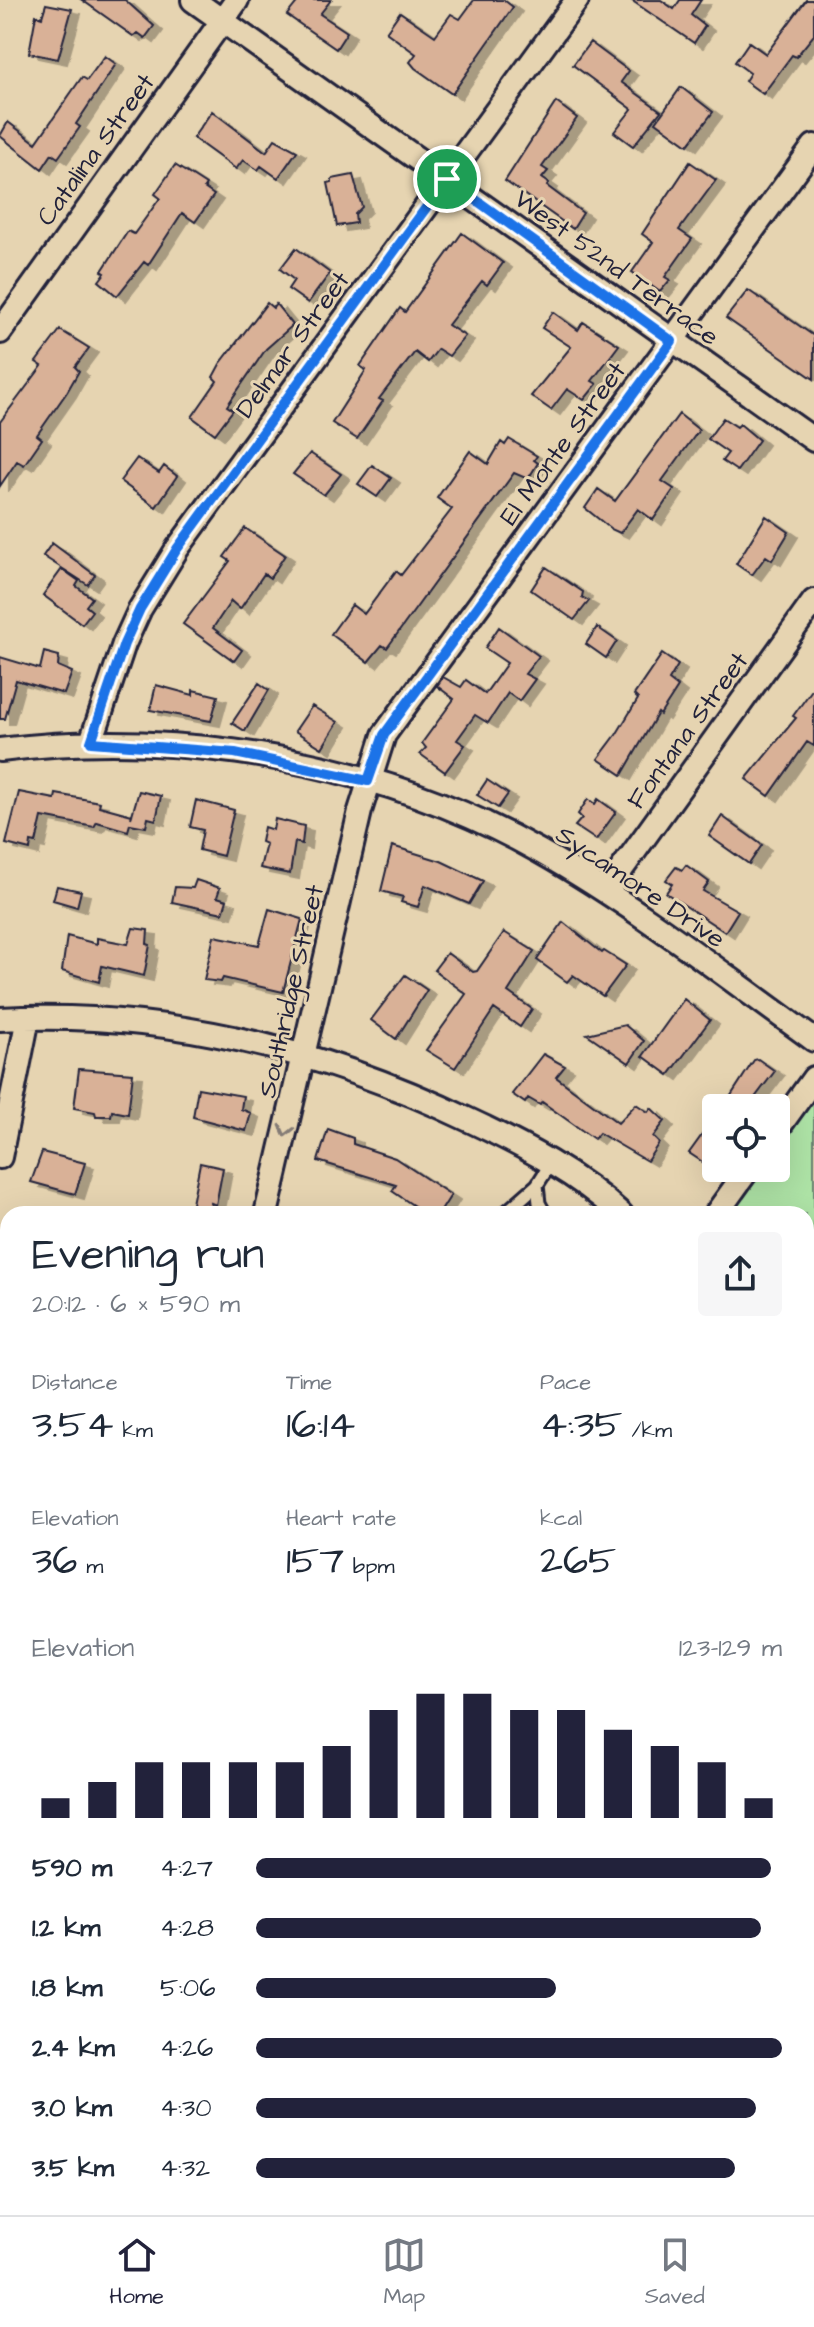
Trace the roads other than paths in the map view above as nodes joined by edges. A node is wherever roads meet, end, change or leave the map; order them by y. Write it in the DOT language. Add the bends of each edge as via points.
graph roads {
  1 [pos="193,0"];
  2 [pos="237,0"];
  3 [pos="577,0"];
  4 [pos="222,21"];
  5 [pos="814,146"];
  6 [pos="447,179"];
  7 [pos="0,332"];
  8 [pos="672,341"];
  9 [pos="814,440"];
  10 [pos="814,601"];
  11 [pos="91,742"];
  12 [pos="0,750"];
  13 [pos="368,781"];
  14 [pos="606,891"];
  15 [pos="28,1018"];
  16 [pos="0,1019"];
  17 [pos="814,1040"];
  18 [pos="304,1055"];
  19 [pos="814,1078"];
  20 [pos="790,1111"];
  21 [pos="0,1157"];
  22 [pos="551,1163"];
  23 [pos="739,1182"];
  24 [pos="537,1185"];
  25 [pos="268,1206"];
  26 [pos="513,1206"];
  27 [pos="541,1206"];
  28 [pos="610,1206"];
  29 [pos="722,1206"];
  1 -- 4 [label="street, West 52nd Terrace"];
  2 -- 4 [label="street, Catalina Street"];
  3 -- 6 [label="street, Delmar Street"];
  4 -- 6 [label="street, West 52nd Terrace"];
  4 -- 7 [label="street, Catalina Street"];
  5 -- 8 [label="street, El Monte Street"];
  6 -- 8 [label="street, West 52nd Terrace"];
  6 -- 11 [label="street, Delmar Street" via="162,573 124,644"];
  8 -- 9 [label="street, West 52nd Terrace"];
  8 -- 13 [label="street, El Monte Street" via="384,735"];
  10 -- 14 [label="street, Fontana Street"];
  11 -- 12 [label="street, Sycamore Drive"];
  11 -- 13 [label="street, Sycamore Drive" via="235,753"];
  13 -- 14 [label="street, Sycamore Drive" via="457,811"];
  13 -- 18 [label="street, Southridge Street"];
  14 -- 17 [label="street, Sycamore Drive"];
  15 -- 16 [label="street"];
  15 -- 18 [label="street" via="133,1020"];
  15 -- 21 [label="street"];
  18 -- 22 [label="street" via="420,1096"];
  18 -- 25 [label="street, Southridge Street, one-way"];
  19 -- 20 [label="street"];
  22 -- 24 [label="lane"];
  22 -- 28 [label="street"];
  23 -- 29 [label="street"];
  24 -- 26 [label="lane"];
  24 -- 27 [label="lane"];
}
